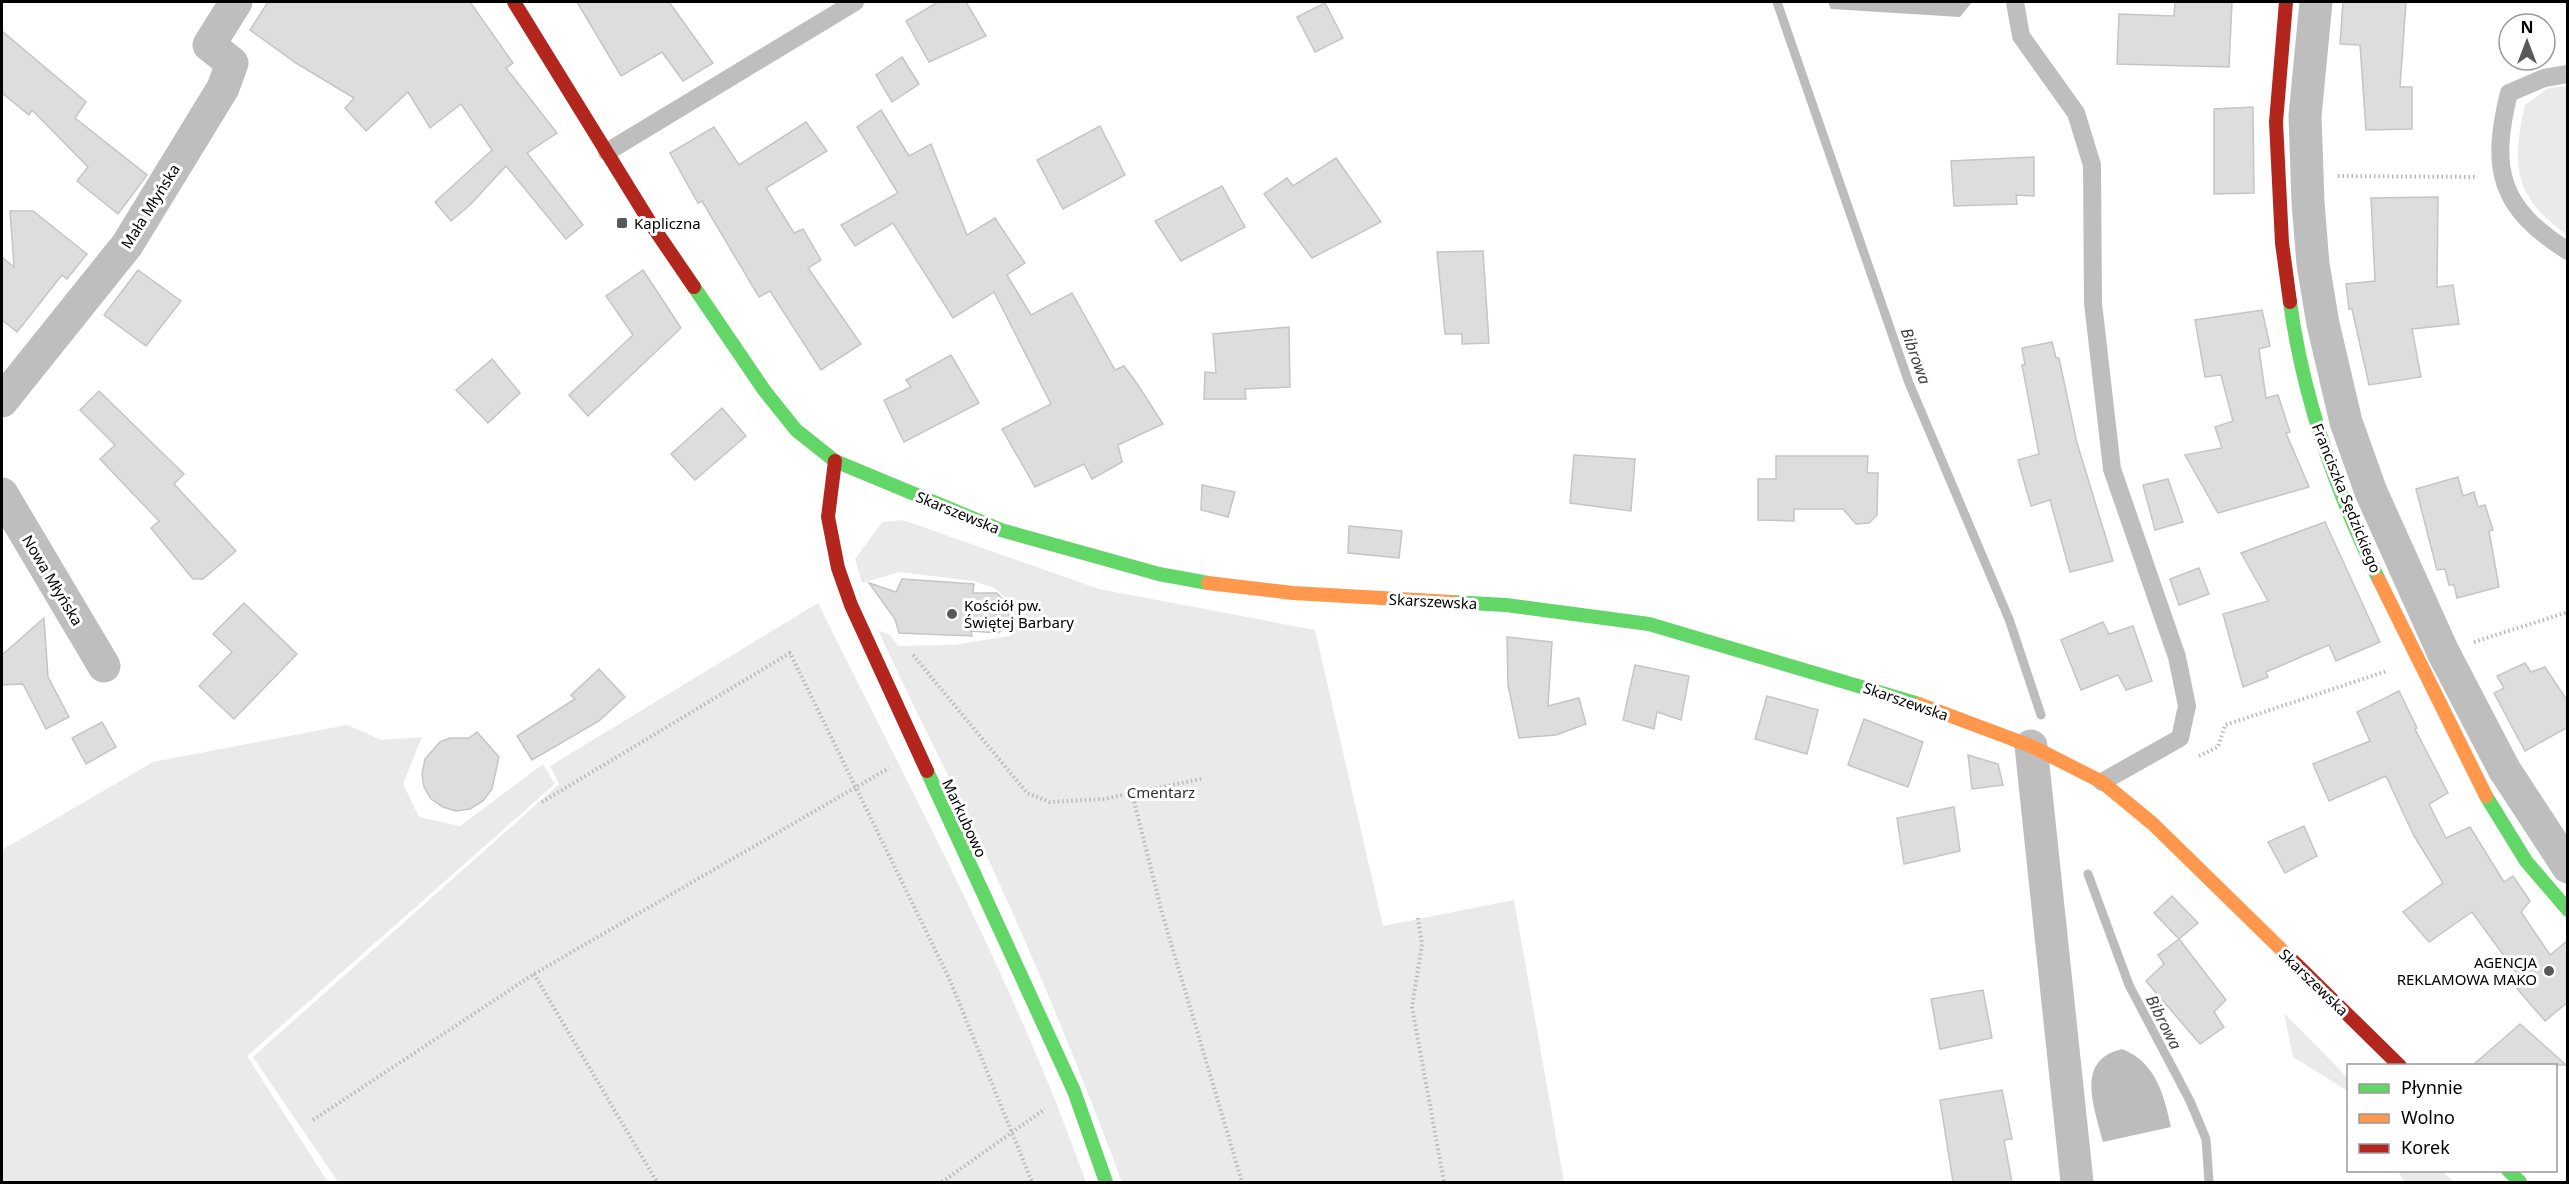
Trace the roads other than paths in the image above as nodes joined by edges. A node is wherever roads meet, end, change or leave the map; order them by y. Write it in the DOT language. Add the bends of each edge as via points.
graph roads {
  1 [pos="236,2"];
  2 [pos="514,2"];
  3 [pos="855,2"];
  4 [pos="2015,2"];
  5 [pos="2286,2"];
  6 [pos="2316,2"];
  7 [pos="2568,74"];
  8 [pos="607,152"];
  9 [pos="2568,251"];
  10 [pos="2,401"];
  11 [pos="835,461"];
  12 [pos="2,494"];
  13 [pos="104,666"];
  14 [pos="2031,746"];
  15 [pos="2102,782"];
  16 [pos="2568,867"];
  17 [pos="2568,910"];
  18 [pos="2399,1064"];
  19 [pos="1106,1182"];
  20 [pos="2077,1182"];
  1 -- 10 [label="street, Mała Młyńska" via="209,45 232,63 223,88 127,245"];
  2 -- 8 [label="street"];
  3 -- 8 [label="lane"];
  4 -- 15 [label="lane" via="2021,36 2076,113 2092,165 2093,303 2112,469 2177,657 2187,706 2180,738"];
  5 -- 17 [label="street, Franciszka Sędzickiego" via="2276,122 2282,243 2293,323 2311,406 2331,468 2373,568 2481,788 2526,861"];
  6 -- 16 [label="street, Franciszka Sędzickiego" via="2305,116 2313,264 2346,422 2370,492 2443,652 2493,748"];
  7 -- 9 [label="lane" via="2544,78 2509,93 2500,130 2501,177 2514,206"];
  8 -- 11 [label="street" via="764,390 796,430"];
  11 -- 14 [label="street, Skarszewska" via="1001,530 1159,574 1293,593 1506,605 1649,624 1905,699"];
  11 -- 19 [label="street, Markubowo" via="827,513 835,560 850,605 1074,1091"];
  12 -- 13 [label="street, Nowa Młyńska"];
  14 -- 15 [label="street, Skarszewska"];
  14 -- 20 [label="street"];
  15 -- 18 [label="street, Skarszewska" via="2153,824"];
}
